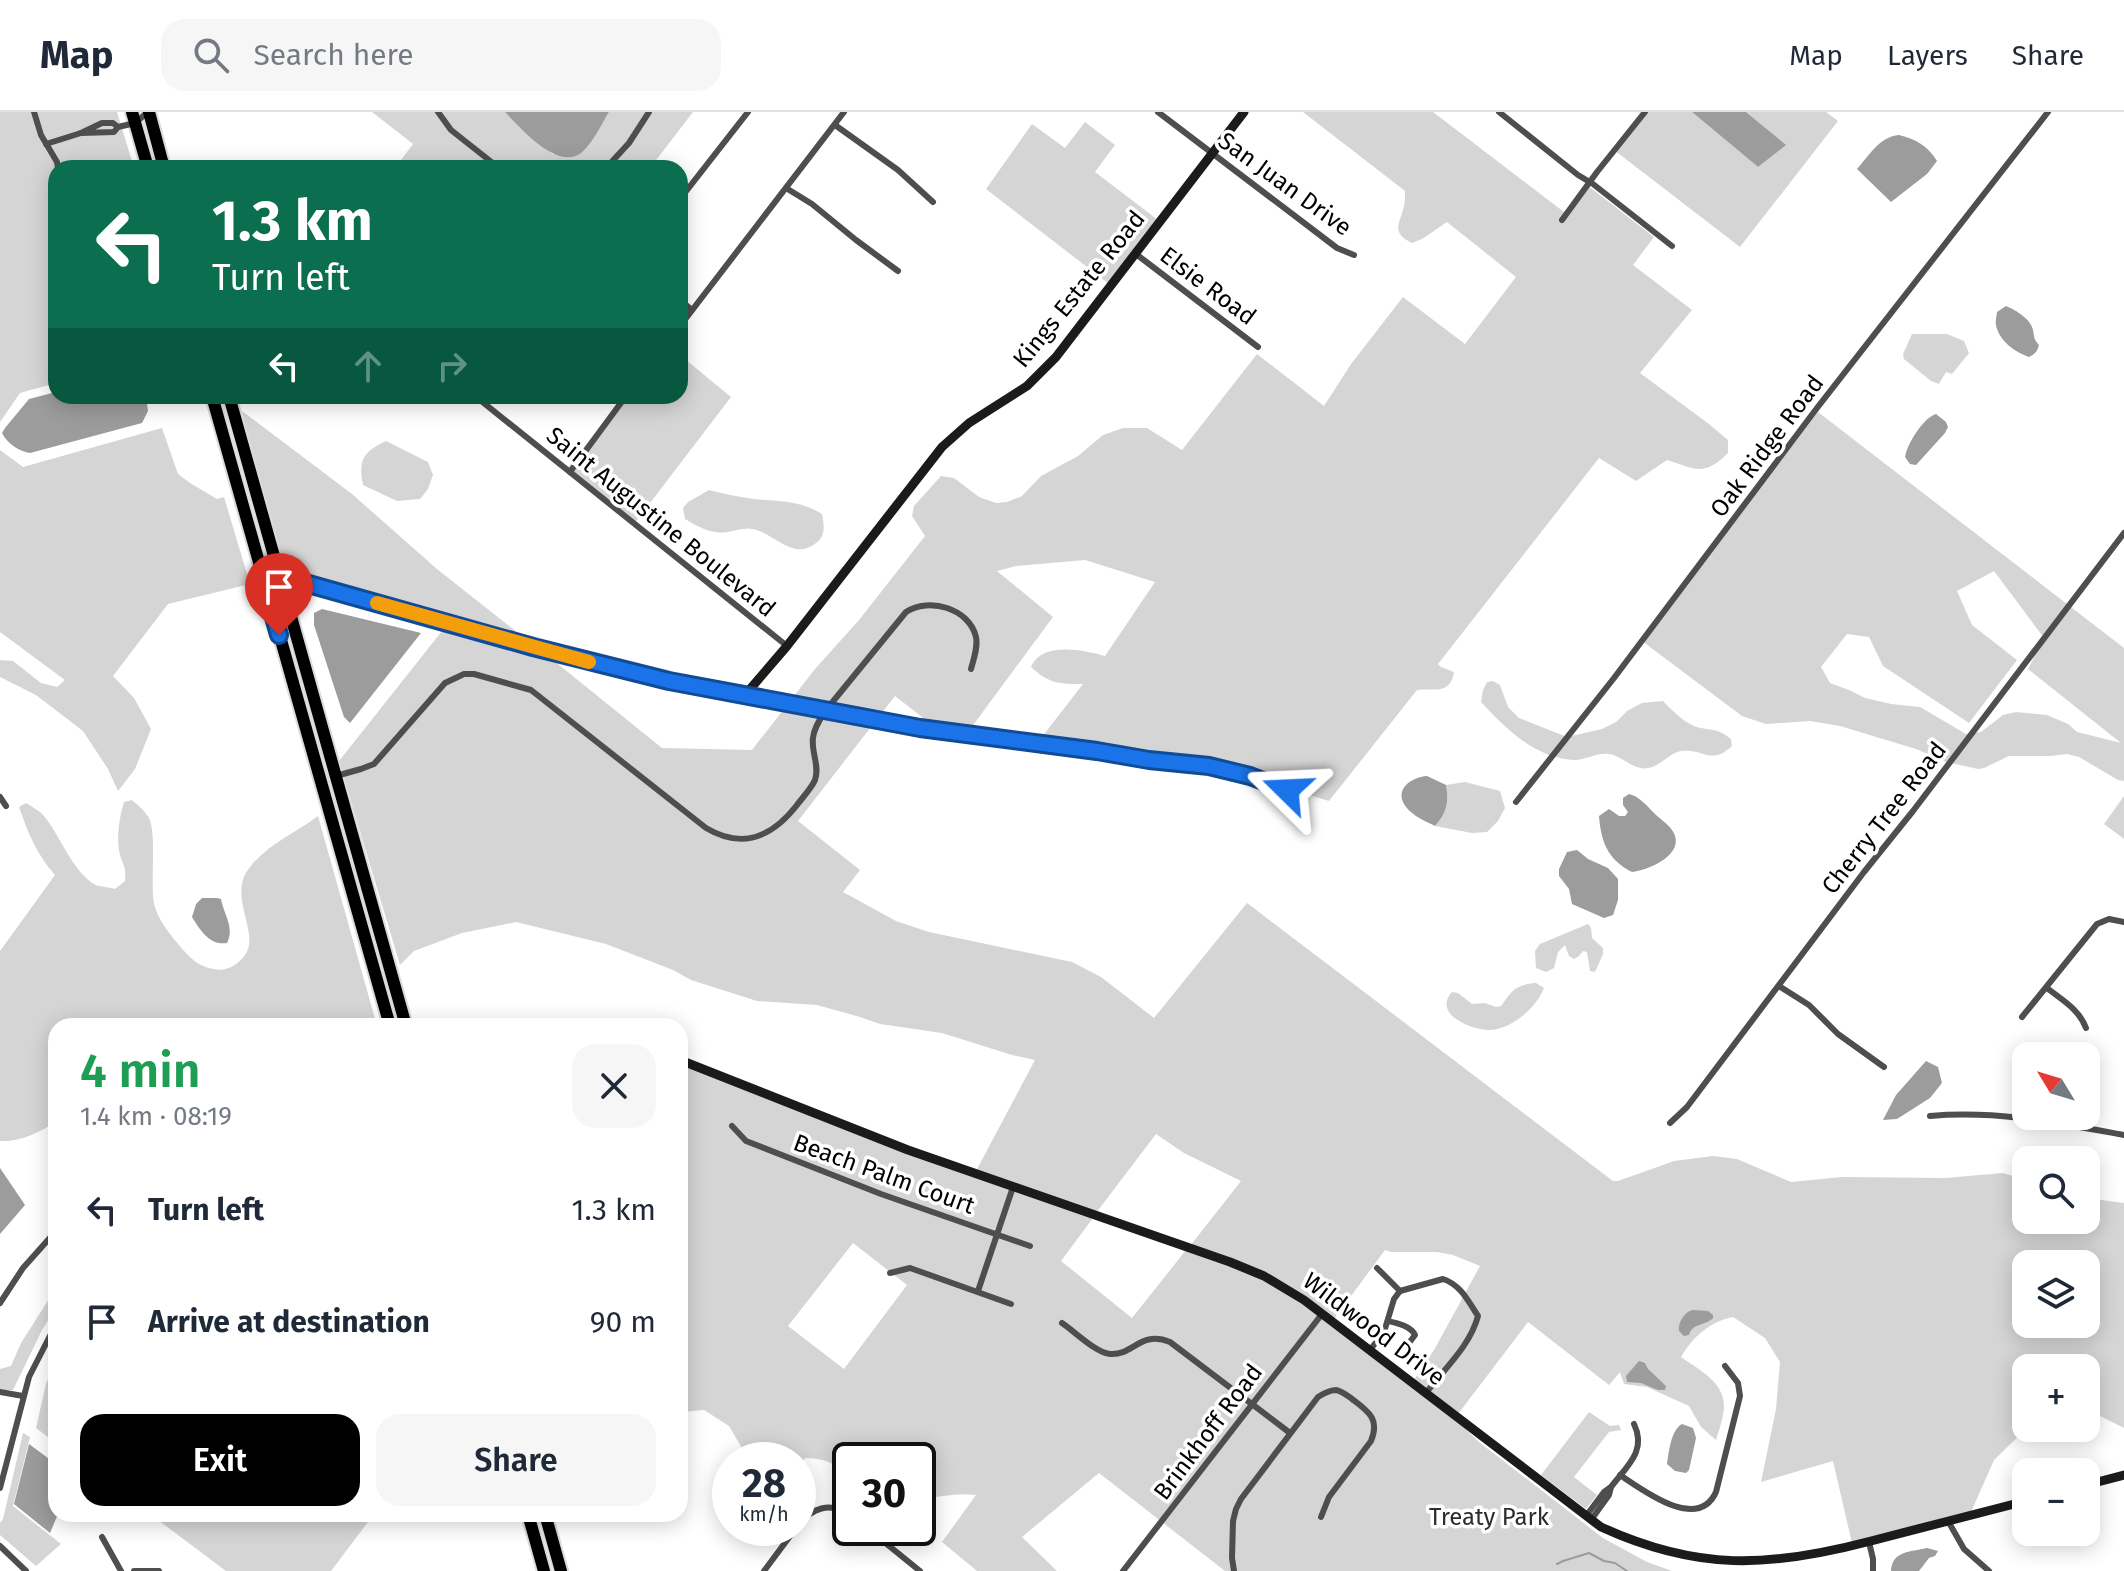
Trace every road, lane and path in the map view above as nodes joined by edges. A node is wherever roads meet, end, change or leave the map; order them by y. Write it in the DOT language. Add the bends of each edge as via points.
graph roads {
  1 [pos="34,112"];
  2 [pos="148,112"];
  3 [pos="438,112"];
  4 [pos="649,112"];
  5 [pos="748,112"];
  6 [pos="844,112"];
  7 [pos="1158,112"];
  8 [pos="1244,112"];
  9 [pos="1499,112"];
  10 [pos="1645,112"];
  11 [pos="2048,112"];
  12 [pos="133,117"];
  13 [pos="835,125"];
  14 [pos="46,144"];
  15 [pos="1213,153"];
  16 [pos="56,160"];
  17 [pos="146,160"];
  18 [pos="162,160"];
  19 [pos="489,160"];
  20 [pos="614,160"];
  21 [pos="1589,182"];
  22 [pos="786,188"];
  23 [pos="688,189"];
  24 [pos="933,202"];
  25 [pos="1562,220"];
  26 [pos="1672,246"];
  27 [pos="1136,254"];
  28 [pos="1354,255"];
  29 [pos="898,271"];
  30 [pos="688,307"];
  31 [pos="692,310"];
  32 [pos="688,315"];
  33 [pos="1258,347"];
  34 [pos="214,404"];
  35 [pos="231,404"];
  36 [pos="485,404"];
  37 [pos="620,404"];
  38 [pos="570,472"];
  39 [pos="2124,533"];
  40 [pos="280,578"];
  41 [pos="264,582"];
  42 [pos="787,646"];
  43 [pos="971,669"];
  44 [pos="745,695"];
  45 [pos="826,710"];
  46 [pos="336,776"];
  47 [pos="1287,790"];
  48 [pos="0,797"];
  49 [pos="1516,802"];
  50 [pos="6,806"];
  51 [pos="2124,922"];
  52 [pos="1779,986"];
  53 [pos="2047,988"];
  54 [pos="2022,1017"];
  55 [pos="388,1018"];
  56 [pos="404,1018"];
  57 [pos="2086,1028"];
  58 [pos="688,1063"];
  59 [pos="1884,1067"];
  60 [pos="1930,1116"];
  61 [pos="1670,1123"];
  62 [pos="732,1126"];
  63 [pos="2124,1135"];
  64 [pos="1013,1187"];
  65 [pos="997,1234"];
  66 [pos="48,1242"];
  67 [pos="1030,1246"];
  68 [pos="1377,1268"];
  69 [pos="890,1273"];
  70 [pos="978,1291"];
  71 [pos="1400,1291"];
  72 [pos="0,1303"];
  73 [pos="1011,1304"];
  74 [pos="1322,1314"];
  75 [pos="1388,1321"];
  76 [pos="1062,1323"];
  77 [pos="48,1340"];
  78 [pos="1370,1350"];
  79 [pos="1400,1355"];
  80 [pos="1725,1366"];
  81 [pos="0,1392"];
  82 [pos="1426,1393"];
  83 [pos="23,1396"];
  84 [pos="1252,1404"];
  85 [pos="1634,1424"];
  86 [pos="1290,1433"];
  87 [pos="1620,1475"];
  88 [pos="2124,1475"];
  89 [pos="2100,1481"];
  90 [pos="0,1488"];
  91 [pos="2012,1505"];
  92 [pos="1321,1517"];
  93 [pos="1589,1518"];
  94 [pos="1948,1521"];
  95 [pos="530,1522"];
  96 [pos="547,1522"];
  97 [pos="102,1537"];
  98 [pos="1869,1542"];
  99 [pos="0,1546"];
  100 [pos="783,1546"];
  101 [pos="889,1546"];
  102 [pos="26,1571"];
  103 [pos="121,1571"];
  104 [pos="134,1571"];
  105 [pos="159,1571"];
  106 [pos="544,1571"];
  107 [pos="561,1571"];
  108 [pos="764,1571"];
  109 [pos="920,1571"];
  110 [pos="1123,1571"];
  111 [pos="1234,1571"];
  112 [pos="1873,1571"];
  113 [pos="1989,1571"];
  1 -- 14 [label="street"];
  2 -- 12 [label="street"];
  2 -- 18 [label="highway"];
  3 -- 19 [label="street" via="451,130"];
  4 -- 20 [label="street"];
  5 -- 23 [label="street"];
  6 -- 13 [label="street"];
  7 -- 15 [label="street, San Juan Drive"];
  8 -- 15 [label="street, Kings Estate Road"];
  9 -- 21 [label="street"];
  10 -- 21 [label="street"];
  11 -- 49 [label="street, Oak Ridge Road"];
  12 -- 14 [label="street" via="118,127 102,123"];
  12 -- 17 [label="highway"];
  13 -- 22 [label="street"];
  13 -- 24 [label="street"];
  14 -- 16 [label="street"];
  15 -- 27 [label="street, Kings Estate Road"];
  15 -- 28 [label="street, San Juan Drive" via="1337,248"];
  21 -- 25 [label="street"];
  21 -- 26 [label="street"];
  22 -- 29 [label="street"];
  22 -- 31 [label="street"];
  27 -- 33 [label="street, Elsie Road"];
  27 -- 42 [label="street, Kings Estate Road" via="1041,373 942,447"];
  30 -- 31 [label="street"];
  31 -- 32 [label="street"];
  34 -- 41 [label="highway"];
  35 -- 40 [label="highway"];
  36 -- 38 [label="street, Saint Augustine Boulevard"];
  37 -- 38 [label="street"];
  38 -- 42 [label="street, Saint Augustine Boulevard"];
  39 -- 52 [label="street, Cherry Tree Road"];
  40 -- 41 [label="street"];
  40 -- 44 [label="street" via="610,667"];
  40 -- 46 [label="highway"];
  41 -- 55 [label="highway"];
  42 -- 44 [label="street, Kings Estate Road"];
  43 -- 45 [label="street" via="976,642 965,617 930,605 913,608"];
  44 -- 45 [label="street"];
  45 -- 46 [label="street" via="813,737 814,781 786,819 754,838 726,837 706,828 531,690 474,674 445,683 374,764"];
  45 -- 47 [label="street" via="920,728 1209,766"];
  46 -- 56 [label="highway"];
  48 -- 50 [label="street"];
  51 -- 53 [label="street" via="2109,919 2097,924"];
  52 -- 59 [label="street"];
  52 -- 61 [label="street, Cherry Tree Road"];
  53 -- 54 [label="street"];
  53 -- 57 [label="street" via="2075,1009"];
  58 -- 64 [label="street, Wildwood Drive"];
  60 -- 63 [label="street" via="2006,1116"];
  62 -- 65 [label="street, Beach Palm Court" via="746,1141"];
  64 -- 65 [label="street"];
  64 -- 74 [label="street, Wildwood Drive" via="1247,1268 1281,1284"];
  65 -- 67 [label="street, Beach Palm Court"];
  65 -- 70 [label="street"];
  66 -- 72 [label="street"];
  68 -- 71 [label="street"];
  69 -- 70 [label="street" via="910,1268"];
  70 -- 73 [label="street"];
  71 -- 75 [label="street"];
  71 -- 82 [label="street" via="1443,1279 1461,1290 1478,1316 1462,1351"];
  74 -- 78 [label="street, Wildwood Drive"];
  74 -- 84 [label="street, Brinkhoff Road"];
  75 -- 78 [label="street"];
  75 -- 79 [label="street" via="1415,1335"];
  76 -- 84 [label="street" via="1111,1355 1146,1340 1170,1342"];
  77 -- 83 [label="street"];
  78 -- 82 [label="street, Wildwood Drive"];
  80 -- 87 [label="street" via="1740,1393 1711,1502 1695,1510 1679,1507"];
  81 -- 83 [label="street"];
  82 -- 93 [label="street, Wildwood Drive"];
  83 -- 90 [label="street"];
  84 -- 86 [label="street"];
  84 -- 110 [label="street, Brinkhoff Road"];
  85 -- 87 [label="street" via="1639,1447"];
  86 -- 92 [label="street" via="1318,1397 1336,1390 1367,1411 1375,1425 1371,1441 1329,1497"];
  86 -- 111 [label="street" via="1236,1509"];
  87 -- 93 [label="street"];
  88 -- 89 [label="street"];
  91 -- 94 [label="street, Wildwood Drive"];
  93 -- 98 [label="street, Wildwood Drive" via="1641,1550 1714,1568 1784,1564"];
  94 -- 98 [label="street, Wildwood Drive"];
  94 -- 113 [label="street" via="1964,1549"];
  95 -- 106 [label="highway"];
  96 -- 107 [label="highway"];
  97 -- 103 [label="street"];
  98 -- 112 [label="street"];
  99 -- 102 [label="street"];
  100 -- 108 [label="street"];
  101 -- 109 [label="street"];
  104 -- 105 [label="street"];
}
